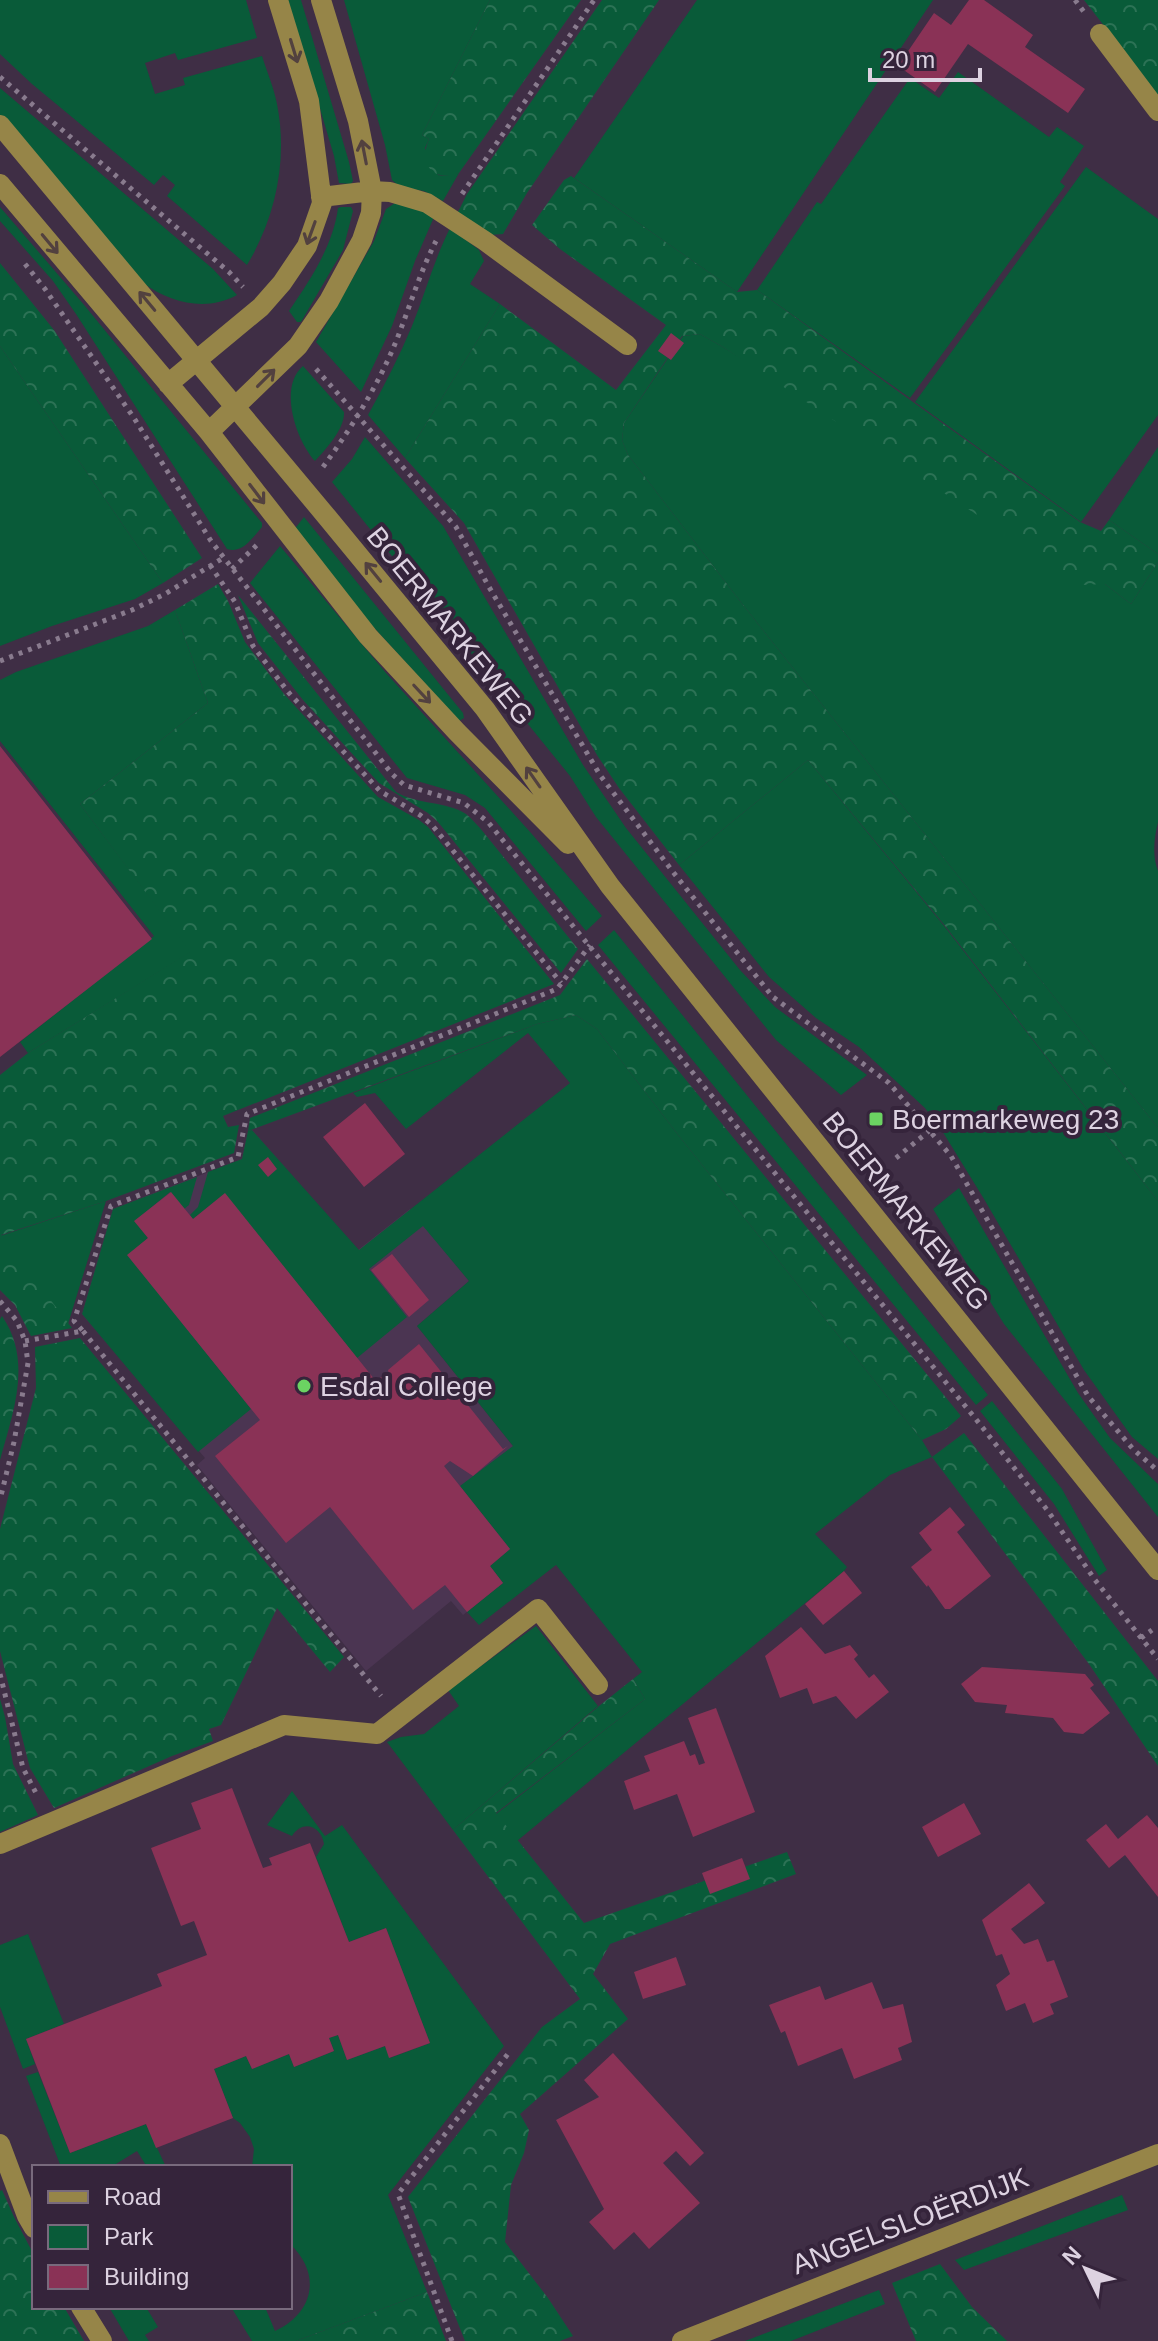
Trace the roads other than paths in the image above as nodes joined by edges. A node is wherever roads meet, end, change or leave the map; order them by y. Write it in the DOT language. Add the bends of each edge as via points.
graph roads {
  1 [pos="278,0"];
  2 [pos="321,0"];
  3 [pos="1100,34"];
  4 [pos="1158,111"];
  5 [pos="0,125"];
  6 [pos="0,184"];
  7 [pos="372,191"];
  8 [pos="321,197"];
  9 [pos="627,345"];
  10 [pos="196,361"];
  11 [pos="168,384"];
  12 [pos="236,408"];
  13 [pos="209,432"];
  14 [pos="610,886"];
  15 [pos="1158,1570"];
  16 [pos="598,1685"];
  17 [pos="0,1844"];
  18 [pos="0,2144"];
  19 [pos="1158,2154"];
  20 [pos="32,2225"];
  21 [pos="82,2309"];
  22 [pos="102,2341"];
  23 [pos="682,2341"];
  1 -- 8 [label="street, one-way" via="309,101"];
  7 -- 2 [label="street, one-way" via="358,121"];
  3 -- 4 [label="street"];
  10 -- 5 [label="street, BOERMARKEWEG, one-way"];
  6 -- 11 [label="street, BOERMARKEWEG, one-way"];
  7 -- 8 [label="street"];
  7 -- 9 [label="street" via="407,196 438,209"];
  12 -- 7 [label="street, one-way" via="298,346 329,301 362,240"];
  8 -- 10 [label="street, one-way" via="307,246 282,283"];
  10 -- 11 [label="street"];
  10 -- 12 [label="street, BOERMARKEWEG"];
  11 -- 13 [label="street, BOERMARKEWEG"];
  12 -- 13 [label="street"];
  14 -- 12 [label="street, BOERMARKEWEG, one-way" via="485,709"];
  13 -- 14 [label="street, BOERMARKEWEG, one-way" via="368,636"];
  14 -- 15 [label="street, BOERMARKEWEG"];
  16 -- 17 [label="street" via="538,1609 377,1734 284,1725"];
  18 -- 20 [label="street"];
  19 -- 23 [label="street, ANGELSLOËRDIJK"];
  21 -- 22 [label="street"];
}
